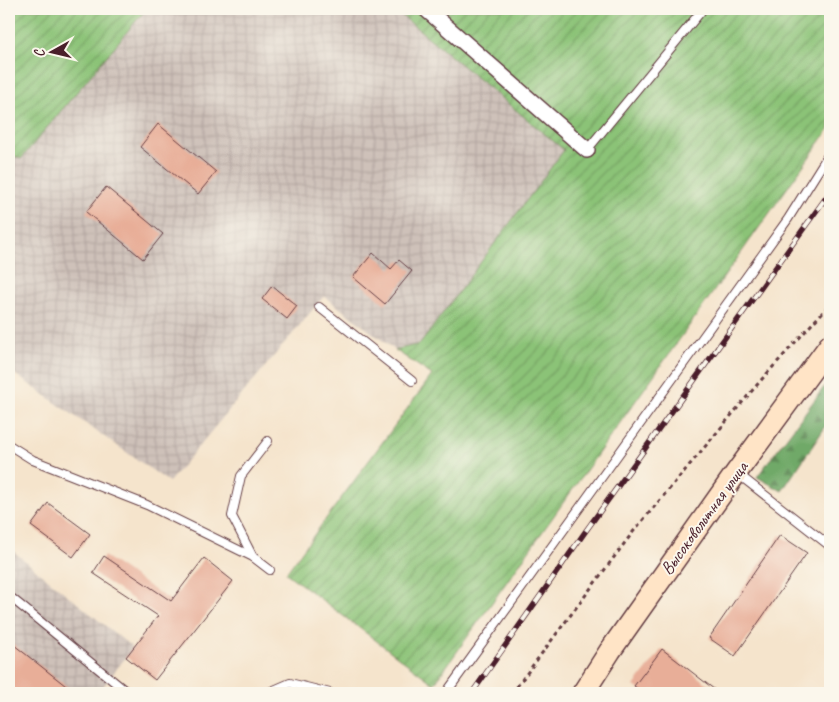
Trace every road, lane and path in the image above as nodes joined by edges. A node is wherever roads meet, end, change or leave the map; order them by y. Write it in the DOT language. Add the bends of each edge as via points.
graph roads {
  1 [pos="426,9"];
  2 [pos="703,9"];
  3 [pos="587,150"];
  4 [pos="830,152"];
  5 [pos="830,304"];
  6 [pos="320,307"];
  7 [pos="830,346"];
  8 [pos="412,382"];
  9 [pos="268,441"];
  10 [pos="9,446"];
  11 [pos="736,473"];
  12 [pos="830,546"];
  13 [pos="253,557"];
  14 [pos="270,570"];
  15 [pos="9,596"];
  16 [pos="128,693"];
  17 [pos="267,693"];
  18 [pos="330,693"];
  19 [pos="446,693"];
  20 [pos="512,693"];
  21 [pos="583,693"];
  1 -- 3 [label="street"];
  2 -- 3 [label="lane"];
  4 -- 19 [label="lane" via="788,219"];
  5 -- 20 [label="path" via="633,532"];
  6 -- 8 [label="lane"];
  7 -- 11 [label="main road, Высоковольтная улица"];
  9 -- 13 [label="lane" via="241,476 232,516"];
  10 -- 13 [label="lane" via="33,460 147,505"];
  11 -- 12 [label="lane"];
  11 -- 21 [label="main road, Высоковольтная улица"];
  13 -- 14 [label="lane"];
  15 -- 16 [label="lane"];
  17 -- 18 [label="lane" via="290,682"];
}
